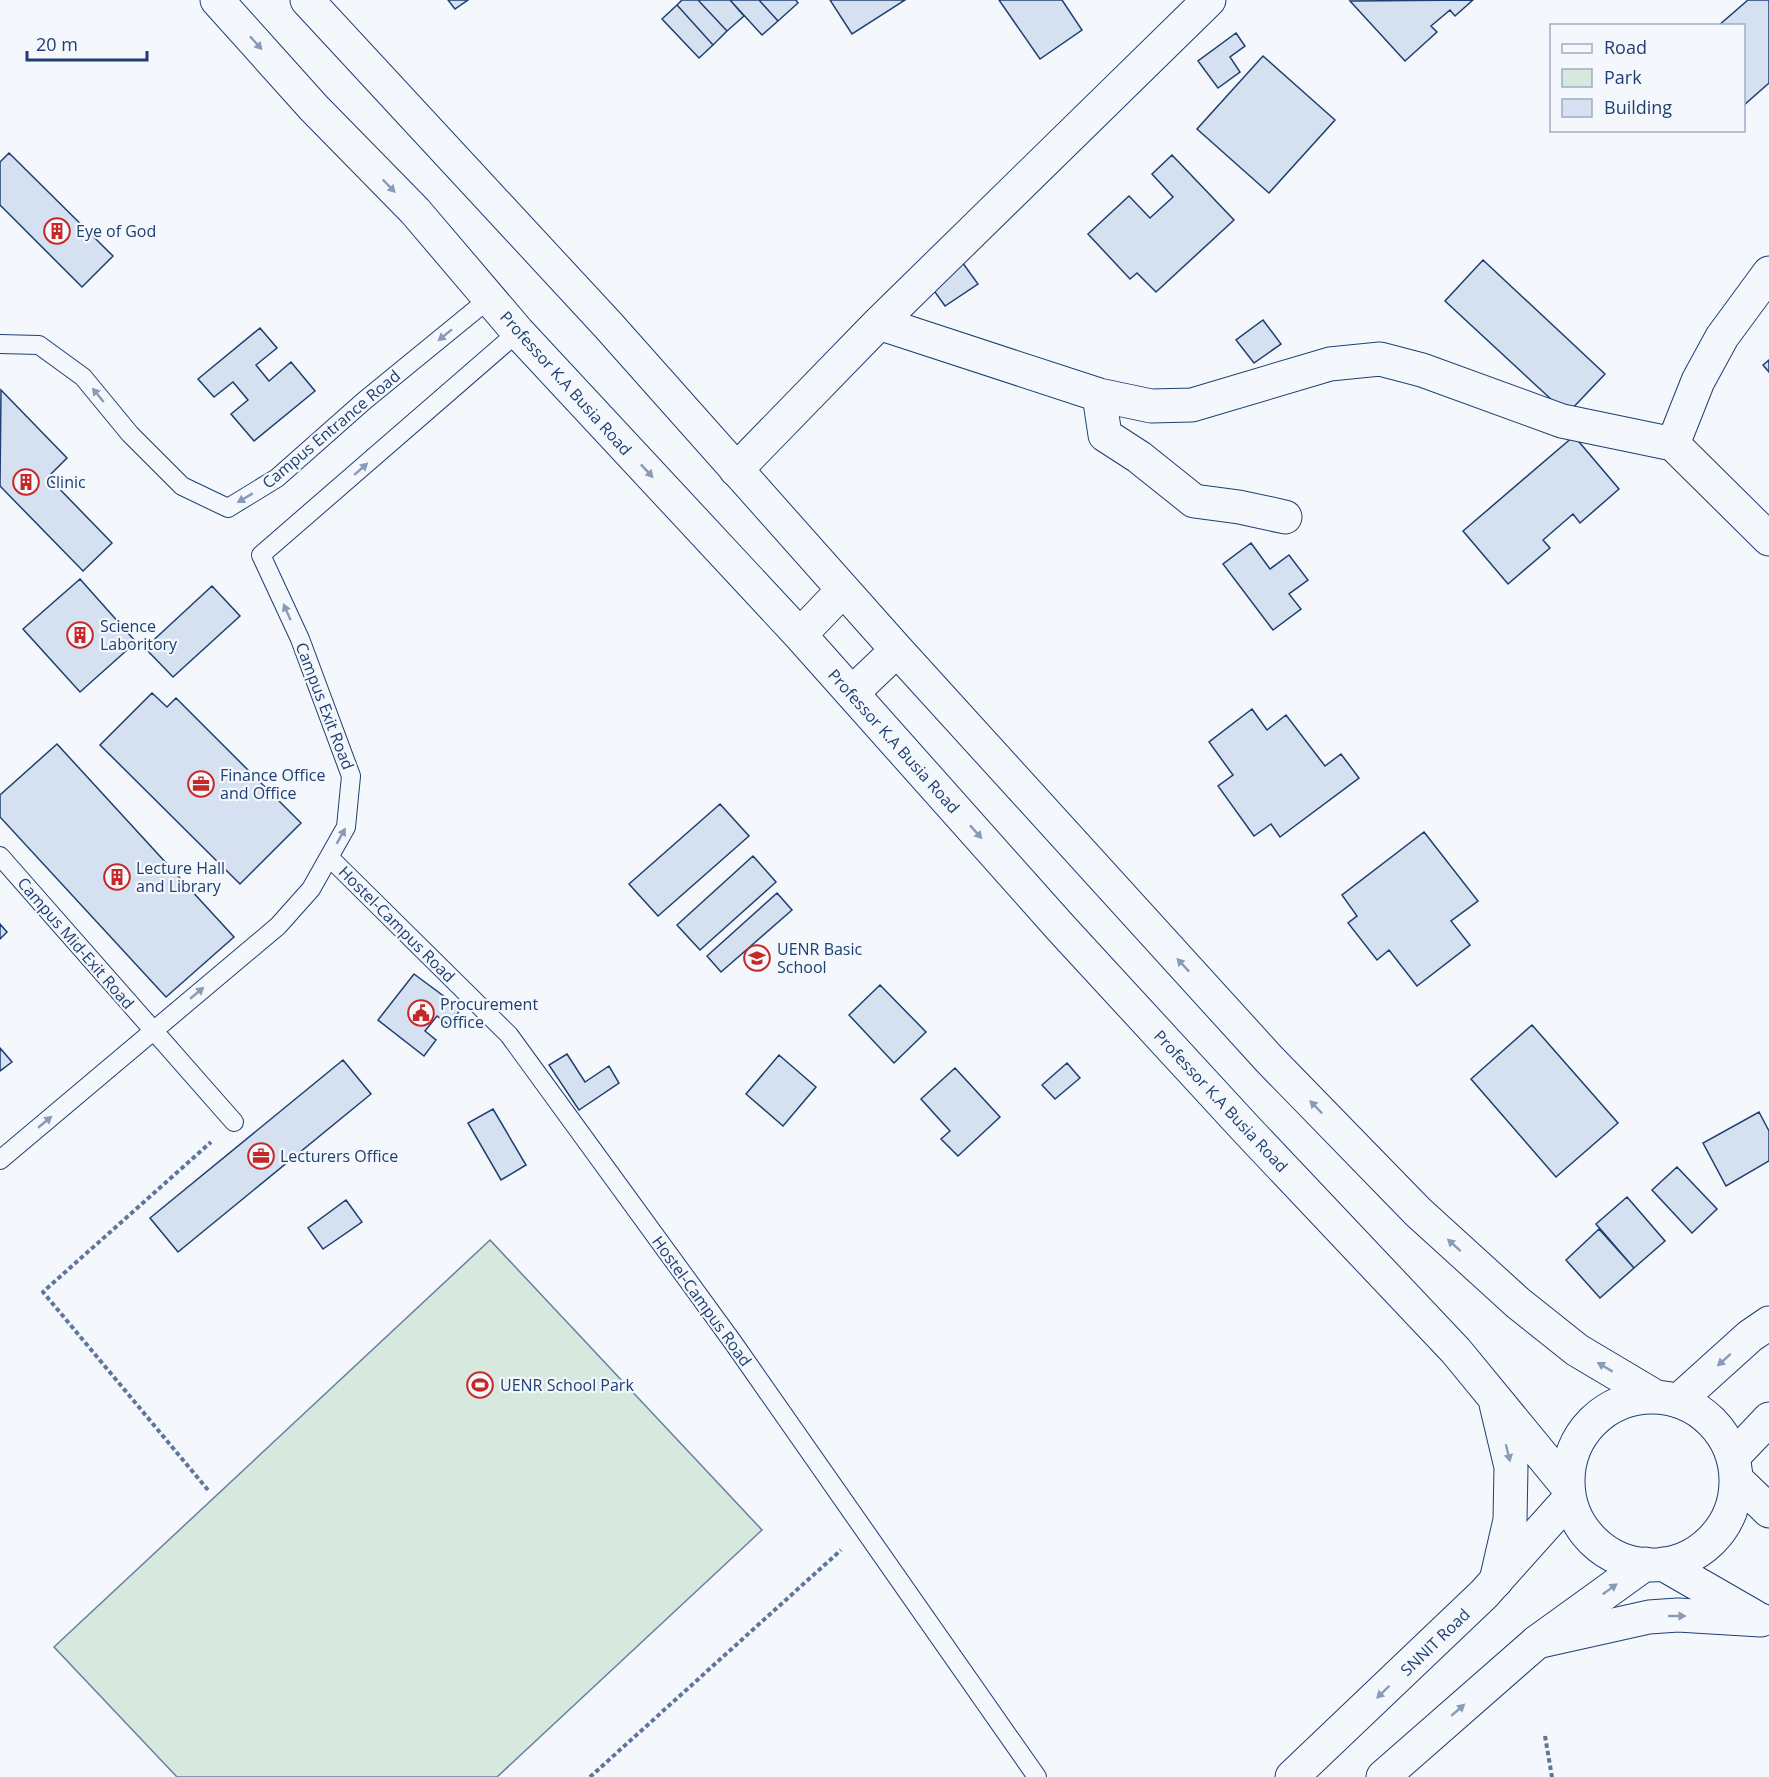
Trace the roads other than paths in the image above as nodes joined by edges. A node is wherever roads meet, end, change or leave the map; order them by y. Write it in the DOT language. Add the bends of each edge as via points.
graph roads {
  1 [pos="217,0"];
  2 [pos="307,0"];
  3 [pos="1209,0"];
  4 [pos="1769,273"];
  5 [pos="490,298"];
  6 [pos="879,323"];
  7 [pos="518,333"];
  8 [pos="0,344"];
  9 [pos="1100,395"];
  10 [pos="1673,444"];
  11 [pos="736,470"];
  12 [pos="1285,517"];
  13 [pos="1769,540"];
  14 [pos="843,590"];
  15 [pos="800,636"];
  16 [pos="897,650"];
  17 [pos="852,693"];
  18 [pos="0,856"];
  19 [pos="329,857"];
  20 [pos="153,1031"];
  21 [pos="234,1122"];
  22 [pos="0,1160"];
  23 [pos="1769,1323"];
  24 [pos="1494,1396"];
  25 [pos="1667,1399"];
  26 [pos="1769,1419"];
  27 [pos="1734,1468"];
  28 [pos="1568,1492"];
  29 [pos="1769,1511"];
  30 [pos="1654,1564"];
  31 [pos="1496,1581"];
  32 [pos="1765,1623"];
  33 [pos="1537,1642"];
  34 [pos="1037,1777"];
  35 [pos="1292,1777"];
  36 [pos="1383,1777"];
  1 -- 5 [label="main road, Professor K.A Busia Road, one-way" via="314,108 415,211"];
  2 -- 11 [label="main road" via="608,325"];
  3 -- 6 [label="main road"];
  4 -- 10 [label="main road" via="1698,381"];
  5 -- 7 [label="main road, Professor K.A Busia Road"];
  5 -- 8 [label="lane, Campus Entrance Road, one-way" via="277,478 228,508 182,486 130,434 83,377 48,351 39,345"];
  6 -- 9 [label="main road"];
  6 -- 11 [label="main road"];
  7 -- 15 [label="main road, Professor K.A Busia Road, one-way"];
  19 -- 7 [label="lane, Campus Exit Road, one-way" via="346,827 351,776 300,639 261,555"];
  9 -- 10 [label="main road" via="1150,406 1192,405 1330,364 1380,359 1422,370 1562,421"];
  9 -- 12 [label="main road" via="1105,435 1194,501"];
  10 -- 13 [label="main road"];
  11 -- 14 [label="main road"];
  14 -- 15 [label="main road"];
  14 -- 16 [label="main road"];
  15 -- 17 [label="main road, Professor K.A Busia Road"];
  16 -- 17 [label="main road"];
  25 -- 16 [label="main road, one-way" via="1577,1350 1518,1303 1418,1212 1269,1059"];
  17 -- 24 [label="main road, Professor K.A Busia Road, one-way" via="1061,928"];
  18 -- 20 [label="lane, Campus Mid-Exit Road"];
  20 -- 19 [label="lane, Campus Exit Road, one-way" via="278,926 311,889"];
  19 -- 34 [label="lane, Hostel-Campus Road" via="509,1035 732,1341"];
  20 -- 21 [label="lane, Campus Mid-Exit Road"];
  22 -- 20 [label="lane, Campus Exit Road, one-way"];
  23 -- 25 [label="main road, one-way"];
  24 -- 28 [label="main road, Professor K.A Busia Road"];
  24 -- 31 [label="main road, one-way" via="1511,1467 1510,1520"];
  25 -- 27 [label="main road" via="1703,1413 1722,1433"];
  25 -- 28 [label="main road" via="1633,1399 1611,1407 1592,1422 1578,1440 1570,1462"];
  26 -- 27 [label="main road"];
  27 -- 29 [label="main road"];
  27 -- 30 [label="main road" via="1731,1509 1716,1535 1692,1555"];
  28 -- 30 [label="main road" via="1579,1524 1596,1544 1619,1558"];
  28 -- 31 [label="main road, SNNIT Road"];
  30 -- 32 [label="main road"];
  33 -- 30 [label="main road, one-way"];
  31 -- 35 [label="main road, SNNIT Road, one-way"];
  33 -- 32 [label="main road, one-way" via="1649,1617 1678,1615"];
  36 -- 33 [label="main road, one-way"];
}
